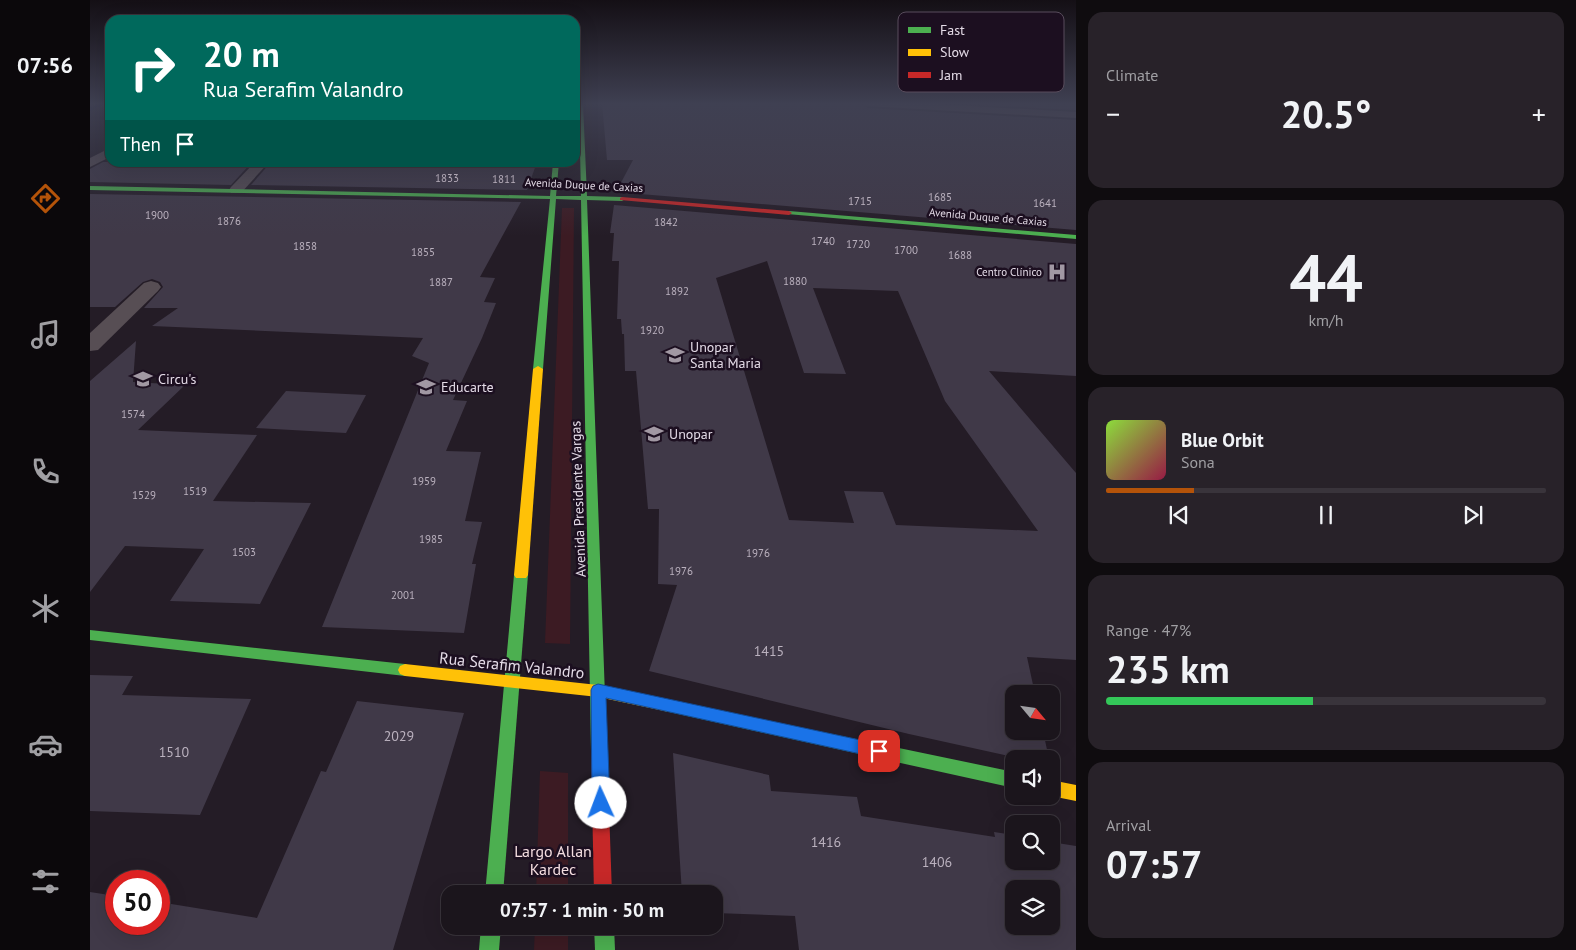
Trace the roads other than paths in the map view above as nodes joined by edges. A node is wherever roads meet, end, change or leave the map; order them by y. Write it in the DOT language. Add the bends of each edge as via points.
graph roads {
  1 [pos="582,147"];
  2 [pos="105,155"];
  3 [pos="90,163"];
  4 [pos="258,167"];
  5 [pos="556,167"];
  6 [pos="90,188"];
  7 [pos="236,190"];
  8 [pos="553,195"];
  9 [pos="583,196"];
  10 [pos="1076,237"];
  11 [pos="152,287"];
  12 [pos="90,345"];
  13 [pos="90,634"];
  14 [pos="512,681"];
  15 [pos="598,690"];
  16 [pos="1005,778"];
  17 [pos="1060,790"];
  18 [pos="1076,793"];
  19 [pos="495,885"];
  20 [pos="604,885"];
  21 [pos="490,935"];
  22 [pos="604,935"];
  23 [pos="489,950"];
  24 [pos="605,950"];
  1 -- 9 [label="main road, Avenida Presidente Vargas"];
  2 -- 3 [label="street"];
  4 -- 7 [label="street"];
  5 -- 8 [label="main road"];
  6 -- 7 [label="main road, Avenida Duque de Caxias"];
  7 -- 8 [label="main road, Avenida Duque de Caxias"];
  8 -- 9 [label="main road, Avenida Duque de Caxias"];
  8 -- 14 [label="main road"];
  9 -- 10 [label="main road, Avenida Duque de Caxias"];
  9 -- 15 [label="main road, Avenida Presidente Vargas"];
  11 -- 12 [label="street"];
  13 -- 14 [label="main road, Rua Serafim Valandro"];
  14 -- 15 [label="main road, Rua Serafim Valandro"];
  14 -- 19 [label="main road"];
  15 -- 16 [label="main road, Rua Serafim Valandro"];
  15 -- 20 [label="main road, Avenida Presidente Vargas"];
  17 -- 18 [label="main road"];
  21 -- 23 [label="main road"];
  22 -- 24 [label="main road"];
}
